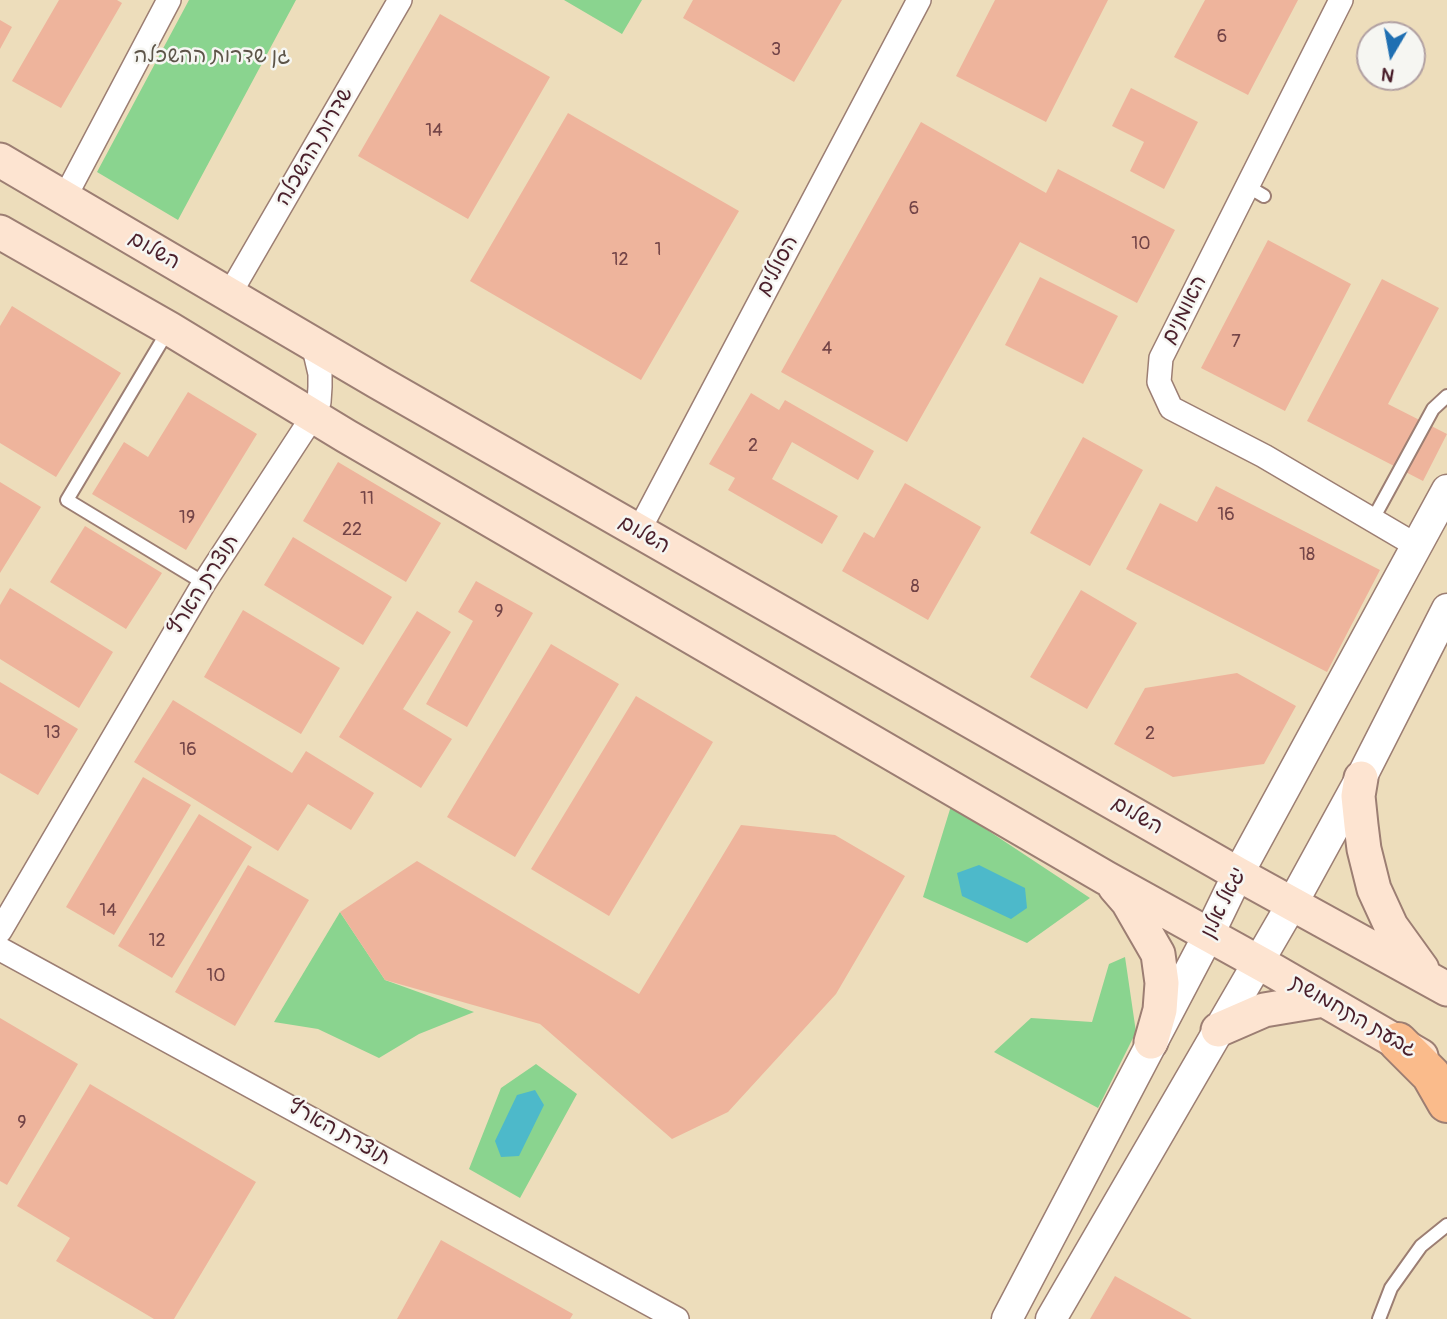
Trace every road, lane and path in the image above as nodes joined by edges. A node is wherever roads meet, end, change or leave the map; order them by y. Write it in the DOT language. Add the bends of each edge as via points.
graph roads {
  1 [pos="169,0"];
  2 [pos="400,0"];
  3 [pos="919,0"];
  4 [pos="1341,0"];
  5 [pos="0,160"];
  6 [pos="65,197"];
  7 [pos="0,232"];
  8 [pos="229,295"];
  9 [pos="170,329"];
  10 [pos="313,344"];
  11 [pos="1447,396"];
  12 [pos="313,416"];
  13 [pos="1447,490"];
  14 [pos="1373,519"];
  15 [pos="638,531"];
  16 [pos="1417,545"];
  17 [pos="204,583"];
  18 [pos="1447,609"];
  19 [pos="1361,778"];
  20 [pos="1238,874"];
  21 [pos="1106,878"];
  22 [pos="1292,904"];
  23 [pos="0,931"];
  24 [pos="1208,936"];
  25 [pos="0,949"];
  26 [pos="1258,963"];
  27 [pos="1438,984"];
  28 [pos="1324,1000"];
  29 [pos="1217,1030"];
  30 [pos="1151,1042"];
  31 [pos="1398,1042"];
  32 [pos="1447,1072"];
  33 [pos="1447,1103"];
  34 [pos="1447,1226"];
  35 [pos="677,1319"];
  36 [pos="1007,1319"];
  37 [pos="1051,1319"];
  38 [pos="1380,1319"];
  1 -- 6 [label="street"];
  2 -- 8 [label="street, שדרות ההשכלה"];
  3 -- 15 [label="street, הסוללים"];
  4 -- 14 [label="street, האומנים" via="1256,191 1161,358 1159,382 1171,408"];
  5 -- 6 [label="main road, השלום"];
  6 -- 8 [label="main road, השלום"];
  7 -- 9 [label="main road"];
  8 -- 10 [label="main road, השלום"];
  9 -- 12 [label="main road"];
  9 -- 17 [label="lane" via="67,500"];
  10 -- 12 [label="street, תוצרת הארץ" via="320,387"];
  10 -- 15 [label="main road, השלום"];
  11 -- 14 [label="lane" via="1433,409"];
  12 -- 17 [label="street, תוצרת הארץ"];
  12 -- 21 [label="main road"];
  13 -- 16 [label="street, יגאל אלון"];
  14 -- 16 [label="street, האומנים"];
  15 -- 20 [label="main road, השלום"];
  16 -- 20 [label="street, יגאל אלון"];
  17 -- 23 [label="street, תוצרת הארץ"];
  18 -- 19 [label="street"];
  19 -- 22 [label="street"];
  19 -- 27 [label="main road" via="1361,825 1374,889 1391,926"];
  20 -- 22 [label="main road, השלום"];
  20 -- 24 [label="street, יגאל אלון"];
  21 -- 24 [label="main road"];
  21 -- 30 [label="main road" via="1128,902 1158,954 1160,1010"];
  22 -- 26 [label="street"];
  22 -- 27 [label="main road"];
  24 -- 26 [label="main road"];
  24 -- 30 [label="street, יגאל אלון"];
  25 -- 35 [label="street, תוצרת הארץ"];
  26 -- 28 [label="main road, גבעת התחמושת"];
  26 -- 29 [label="street"];
  28 -- 29 [label="main road" via="1264,1010"];
  28 -- 31 [label="main road, גבעת התחמושת"];
  29 -- 37 [label="street"];
  30 -- 36 [label="street, יגאל אלון"];
  31 -- 32 [label="main road, גבעת התחמושת"];
  31 -- 33 [label="highway" via="1432,1075"];
  34 -- 38 [label="lane" via="1421,1245 1391,1288"];
}
